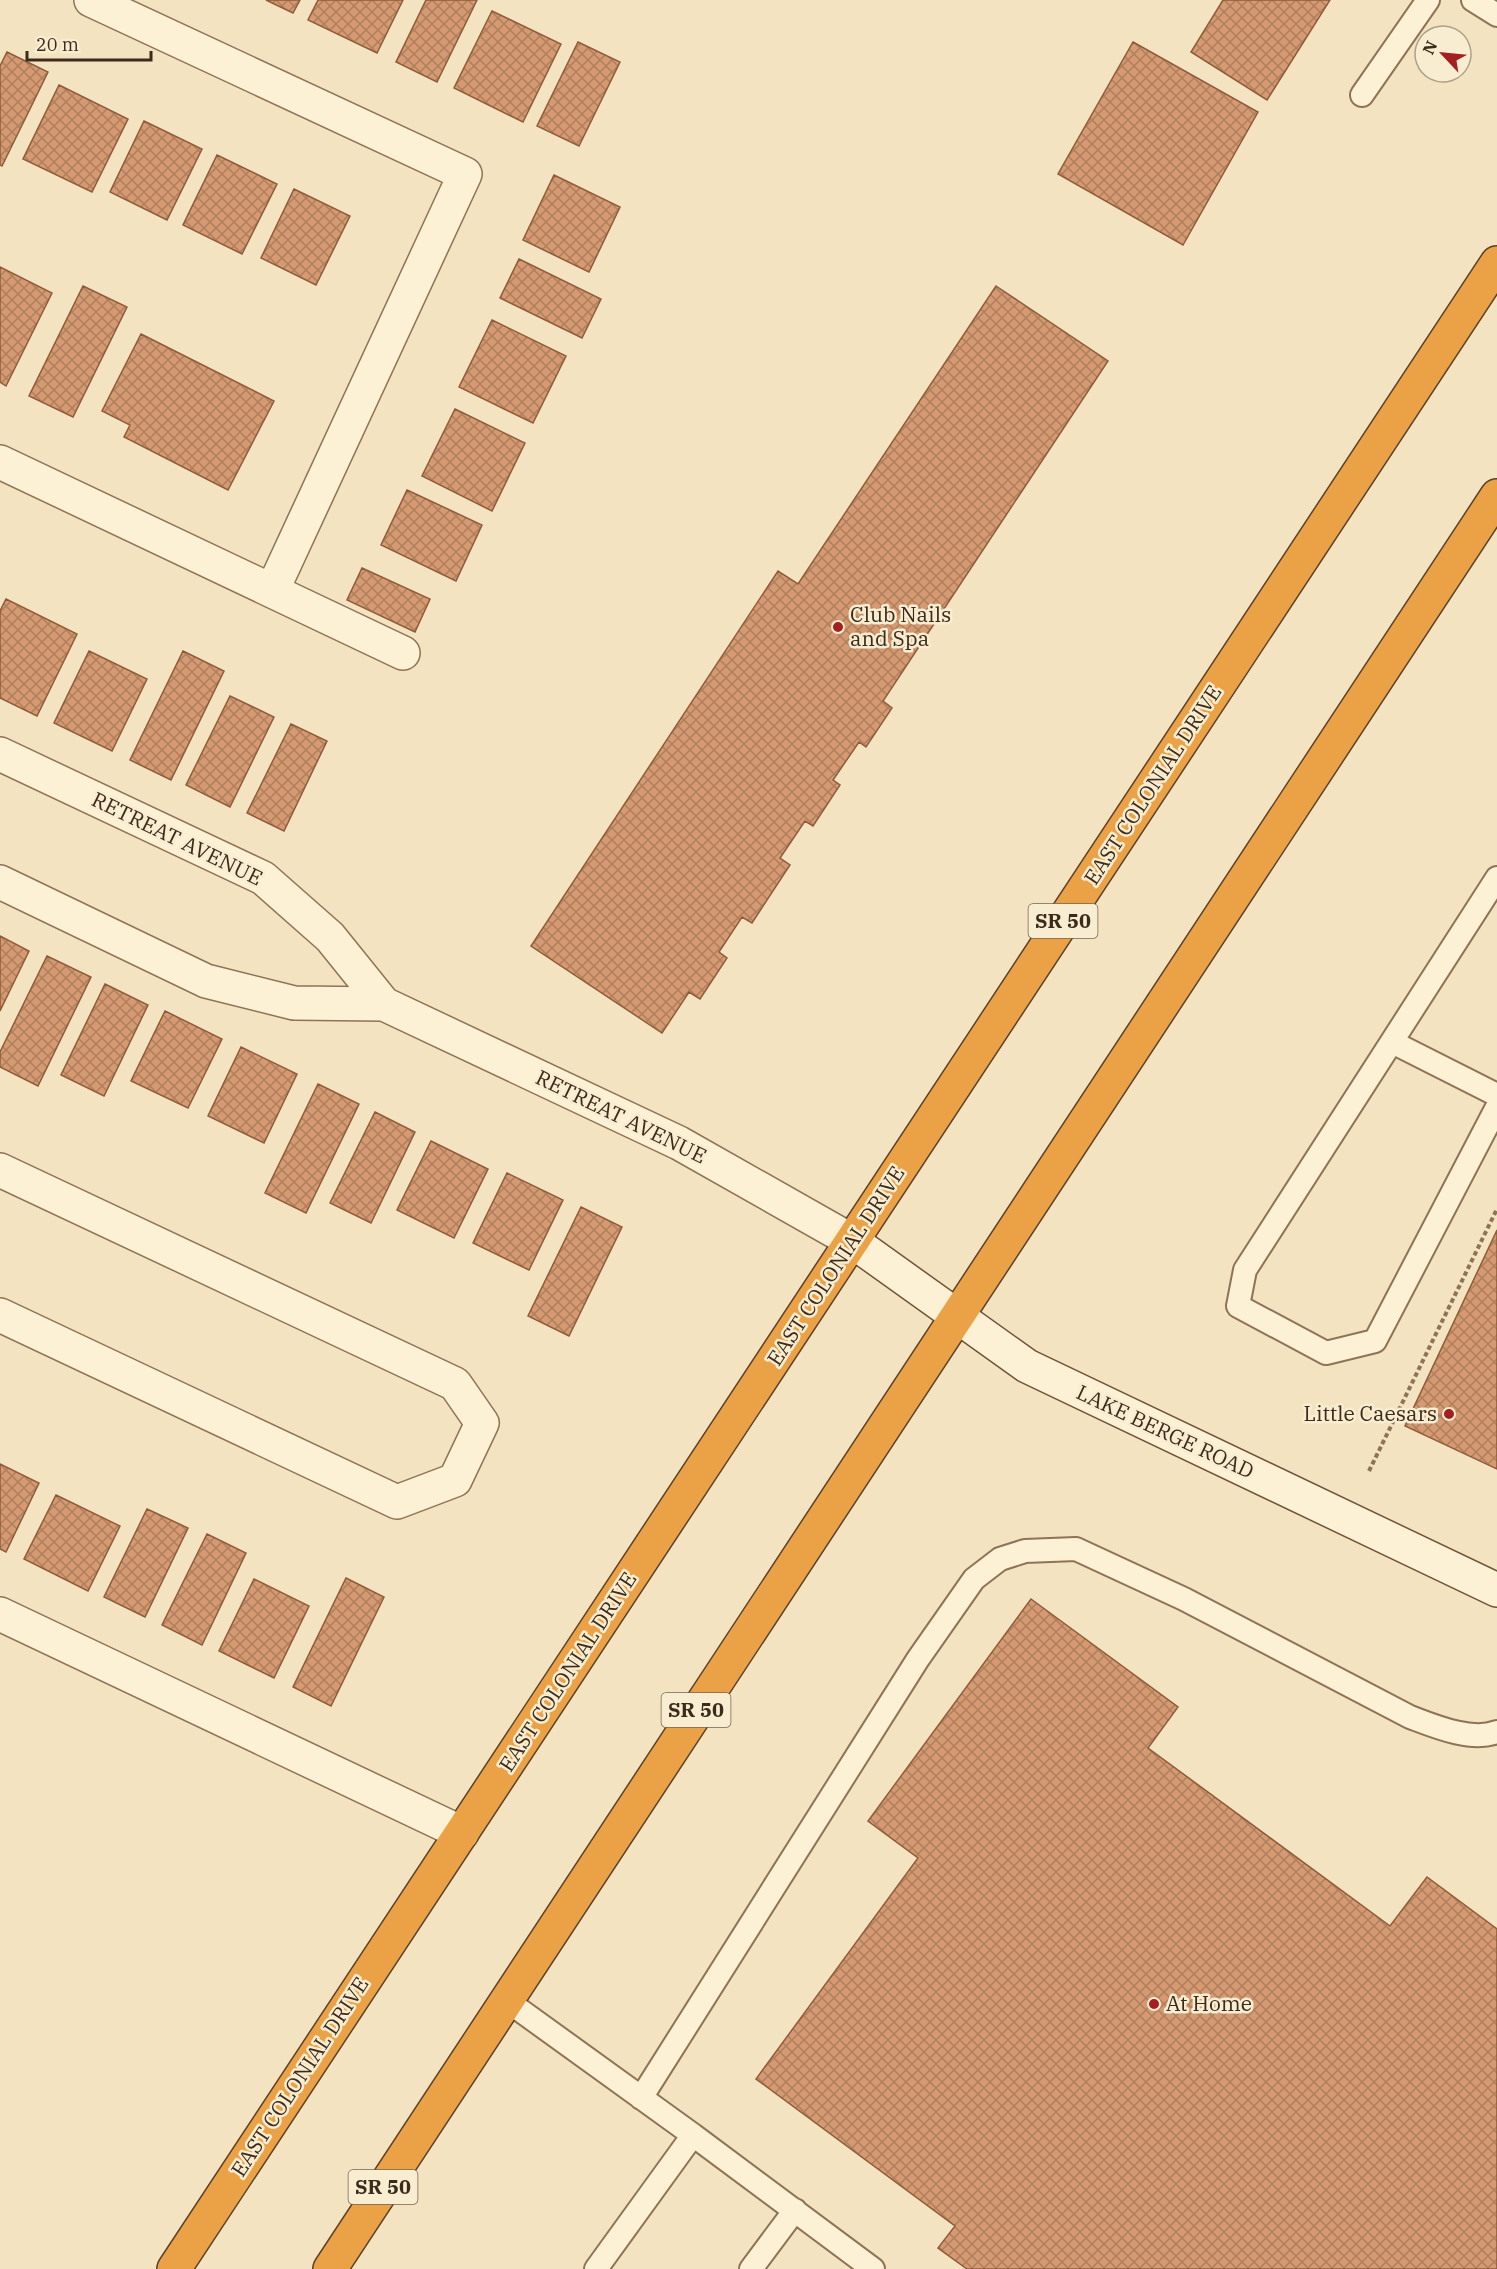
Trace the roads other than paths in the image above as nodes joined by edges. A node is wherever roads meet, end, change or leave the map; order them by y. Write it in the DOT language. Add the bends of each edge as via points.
graph roads {
  1 [pos="91,0"];
  2 [pos="1428,0"];
  3 [pos="1473,0"];
  4 [pos="1497,15"];
  5 [pos="1362,95"];
  6 [pos="1497,263"];
  7 [pos="0,462"];
  8 [pos="1497,496"];
  9 [pos="272,591"];
  10 [pos="403,653"];
  11 [pos="0,754"];
  12 [pos="1497,878"];
  13 [pos="0,882"];
  14 [pos="384,1004"];
  15 [pos="1392,1042"];
  16 [pos="1497,1095"];
  17 [pos="1497,1107"];
  18 [pos="0,1170"];
  19 [pos="852,1241"];
  20 [pos="0,1315"];
  21 [pos="956,1316"];
  22 [pos="1497,1590"];
  23 [pos="0,1614"];
  24 [pos="1497,1732"];
  25 [pos="462,1833"];
  26 [pos="506,2000"];
  27 [pos="641,2098"];
  28 [pos="693,2135"];
  29 [pos="795,2210"];
  30 [pos="174,2269"];
  31 [pos="330,2269"];
  32 [pos="596,2269"];
  33 [pos="750,2269"];
  34 [pos="873,2269"];
  1 -- 9 [label="street" via="465,174"];
  2 -- 5 [label="lane"];
  3 -- 4 [label="lane"];
  6 -- 19 [label="highway, EAST COLONIAL DRIVE / SR 50"];
  7 -- 9 [label="street"];
  8 -- 21 [label="highway, SR 50"];
  9 -- 10 [label="street"];
  11 -- 14 [label="street, RETREAT AVENUE" via="263,878 330,938"];
  12 -- 15 [label="lane"];
  13 -- 14 [label="street, RETREAT AVENUE" via="206,981 294,1003"];
  14 -- 19 [label="street, RETREAT AVENUE" via="679,1143"];
  15 -- 16 [label="lane"];
  15 -- 17 [label="lane" via="1245,1270 1238,1306 1326,1353 1375,1341"];
  18 -- 20 [label="street" via="455,1384 482,1423 455,1480 397,1502"];
  19 -- 21 [label="street, LAKE BERGE ROAD"];
  19 -- 25 [label="highway, EAST COLONIAL DRIVE / SR 50"];
  21 -- 22 [label="street, LAKE BERGE ROAD" via="1027,1366"];
  21 -- 26 [label="highway, SR 50"];
  23 -- 25 [label="street"];
  24 -- 27 [label="lane" via="1465,1734 1410,1717 1184,1599 1076,1549 1026,1551 1000,1559 974,1579 918,1659"];
  25 -- 30 [label="highway, EAST COLONIAL DRIVE / SR 50"];
  26 -- 27 [label="lane"];
  26 -- 31 [label="highway, SR 50"];
  27 -- 28 [label="lane"];
  28 -- 29 [label="lane"];
  28 -- 32 [label="lane"];
  29 -- 33 [label="lane"];
  29 -- 34 [label="lane"];
}
